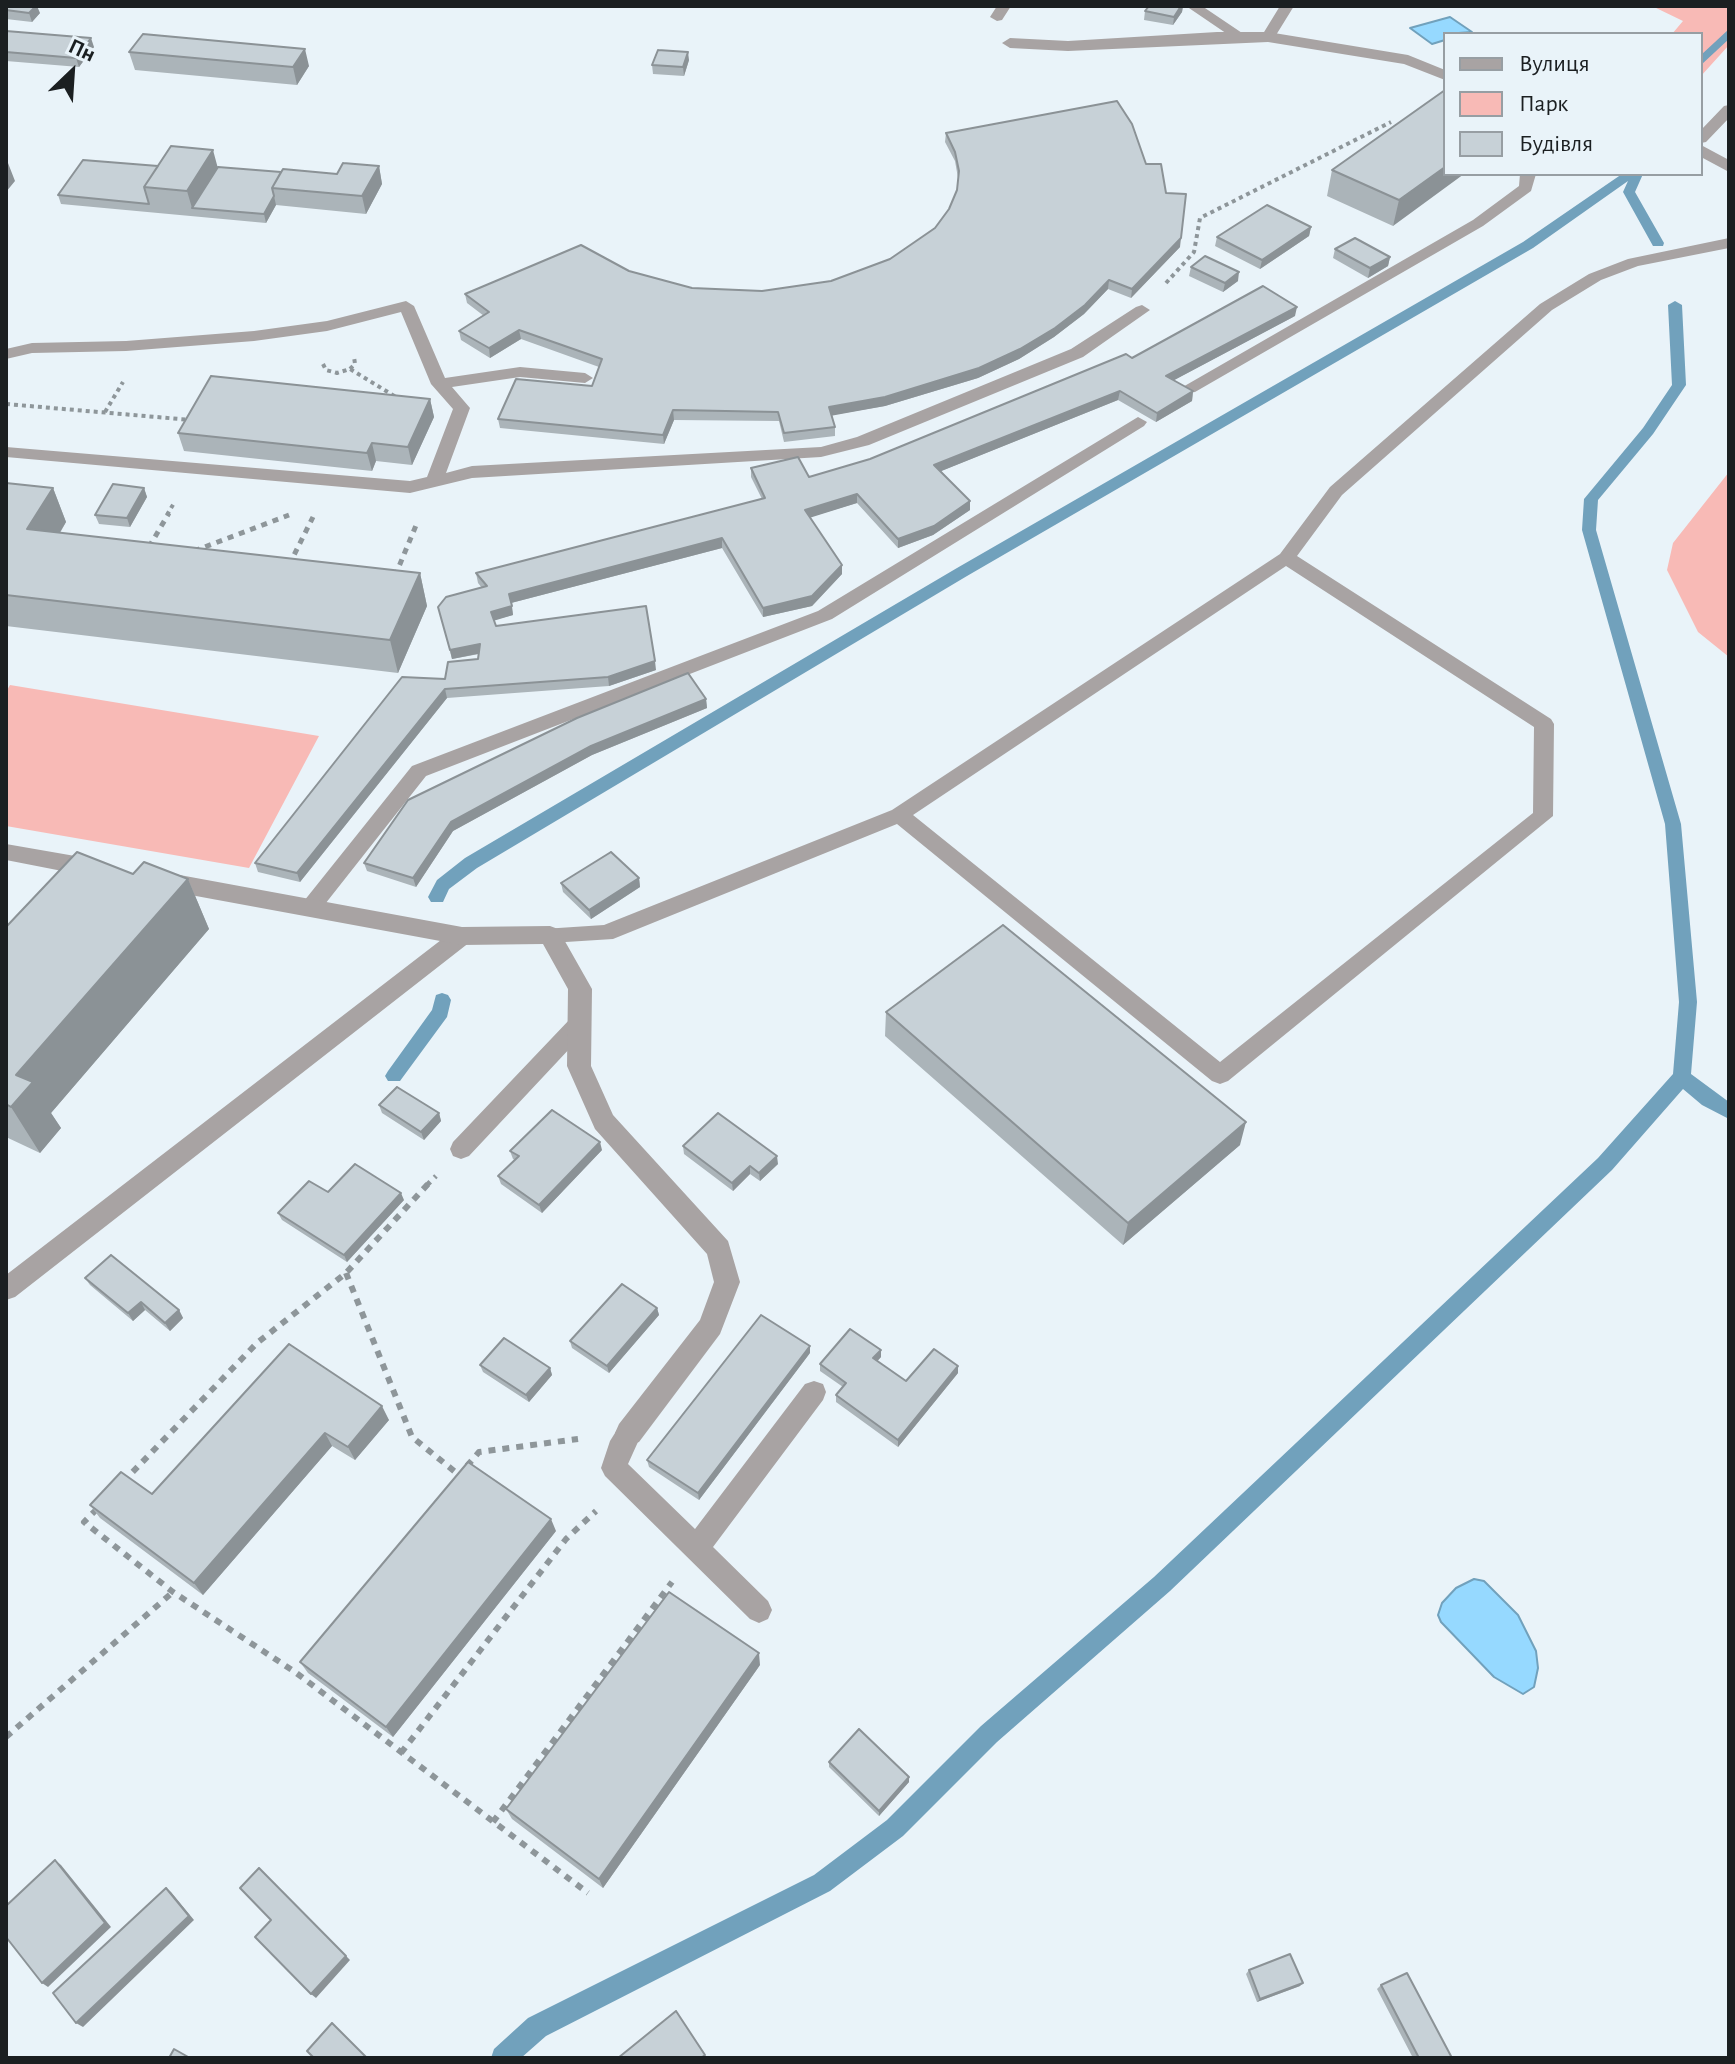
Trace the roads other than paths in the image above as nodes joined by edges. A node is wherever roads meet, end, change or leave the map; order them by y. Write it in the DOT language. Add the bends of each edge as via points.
graph roads {
  1 [pos="1193,6"];
  2 [pos="1287,6"];
  3 [pos="1241,37"];
  4 [pos="1268,37"];
  5 [pos="1010,43"];
  6 [pos="1443,74"];
  7 [pos="1729,109"];
  8 [pos="1703,137"];
  9 [pos="1703,151"];
  10 [pos="1729,167"];
  11 [pos="1528,176"];
  12 [pos="1729,243"];
  13 [pos="1142,310"];
  14 [pos="6,354"];
  15 [pos="585,378"];
  16 [pos="439,384"];
  17 [pos="1189,388"];
  18 [pos="1138,422"];
  19 [pos="6,452"];
  20 [pos="434,481"];
  21 [pos="1286,558"];
  22 [pos="899,815"];
  23 [pos="6,852"];
  24 [pos="113,871"];
  25 [pos="143,877"];
  26 [pos="311,907"];
  27 [pos="550,935"];
  28 [pos="462,936"];
  29 [pos="579,1024"];
  30 [pos="461,1149"];
  31 [pos="6,1289"];
  32 [pos="814,1392"];
  33 [pos="629,1433"];
  34 [pos="697,1548"];
  35 [pos="759,1610"];
  1 -- 3 [label="lane"];
  2 -- 4 [label="lane"];
  3 -- 4 [label="street"];
  3 -- 5 [label="street" via="1068,46"];
  4 -- 6 [label="street" via="1408,60"];
  7 -- 8 [label="lane"];
  9 -- 10 [label="street"];
  11 -- 17 [label="lane" via="1526,188 1478,223"];
  12 -- 21 [label="lane" via="1634,262 1595,277 1546,307 1336,491"];
  13 -- 20 [label="lane" via="1077,353 863,441 821,452 472,472"];
  14 -- 16 [label="lane" via="32,348 254,336 327,326 406,306"];
  15 -- 16 [label="lane" via="520,372"];
  16 -- 20 [label="lane" via="462,408"];
  18 -- 26 [label="lane" via="825,615 419,771"];
  19 -- 20 [label="lane" via="410,487"];
  21 -- 22 [label="lane"];
  21 -- 22 [label="lane" via="1544,724 1543,816 1220,1075"];
  22 -- 27 [label="lane" via="606,933"];
  23 -- 24 [label="street"];
  25 -- 26 [label="street"];
  26 -- 28 [label="street"];
  27 -- 28 [label="street"];
  27 -- 29 [label="street" via="580,989"];
  28 -- 31 [label="lane"];
  29 -- 30 [label="lane"];
  29 -- 33 [label="street" via="579,1066 604,1122 719,1249 727,1282 711,1326"];
  32 -- 34 [label="lane"];
  33 -- 34 [label="lane" via="614,1468"];
  34 -- 35 [label="lane"];
}
